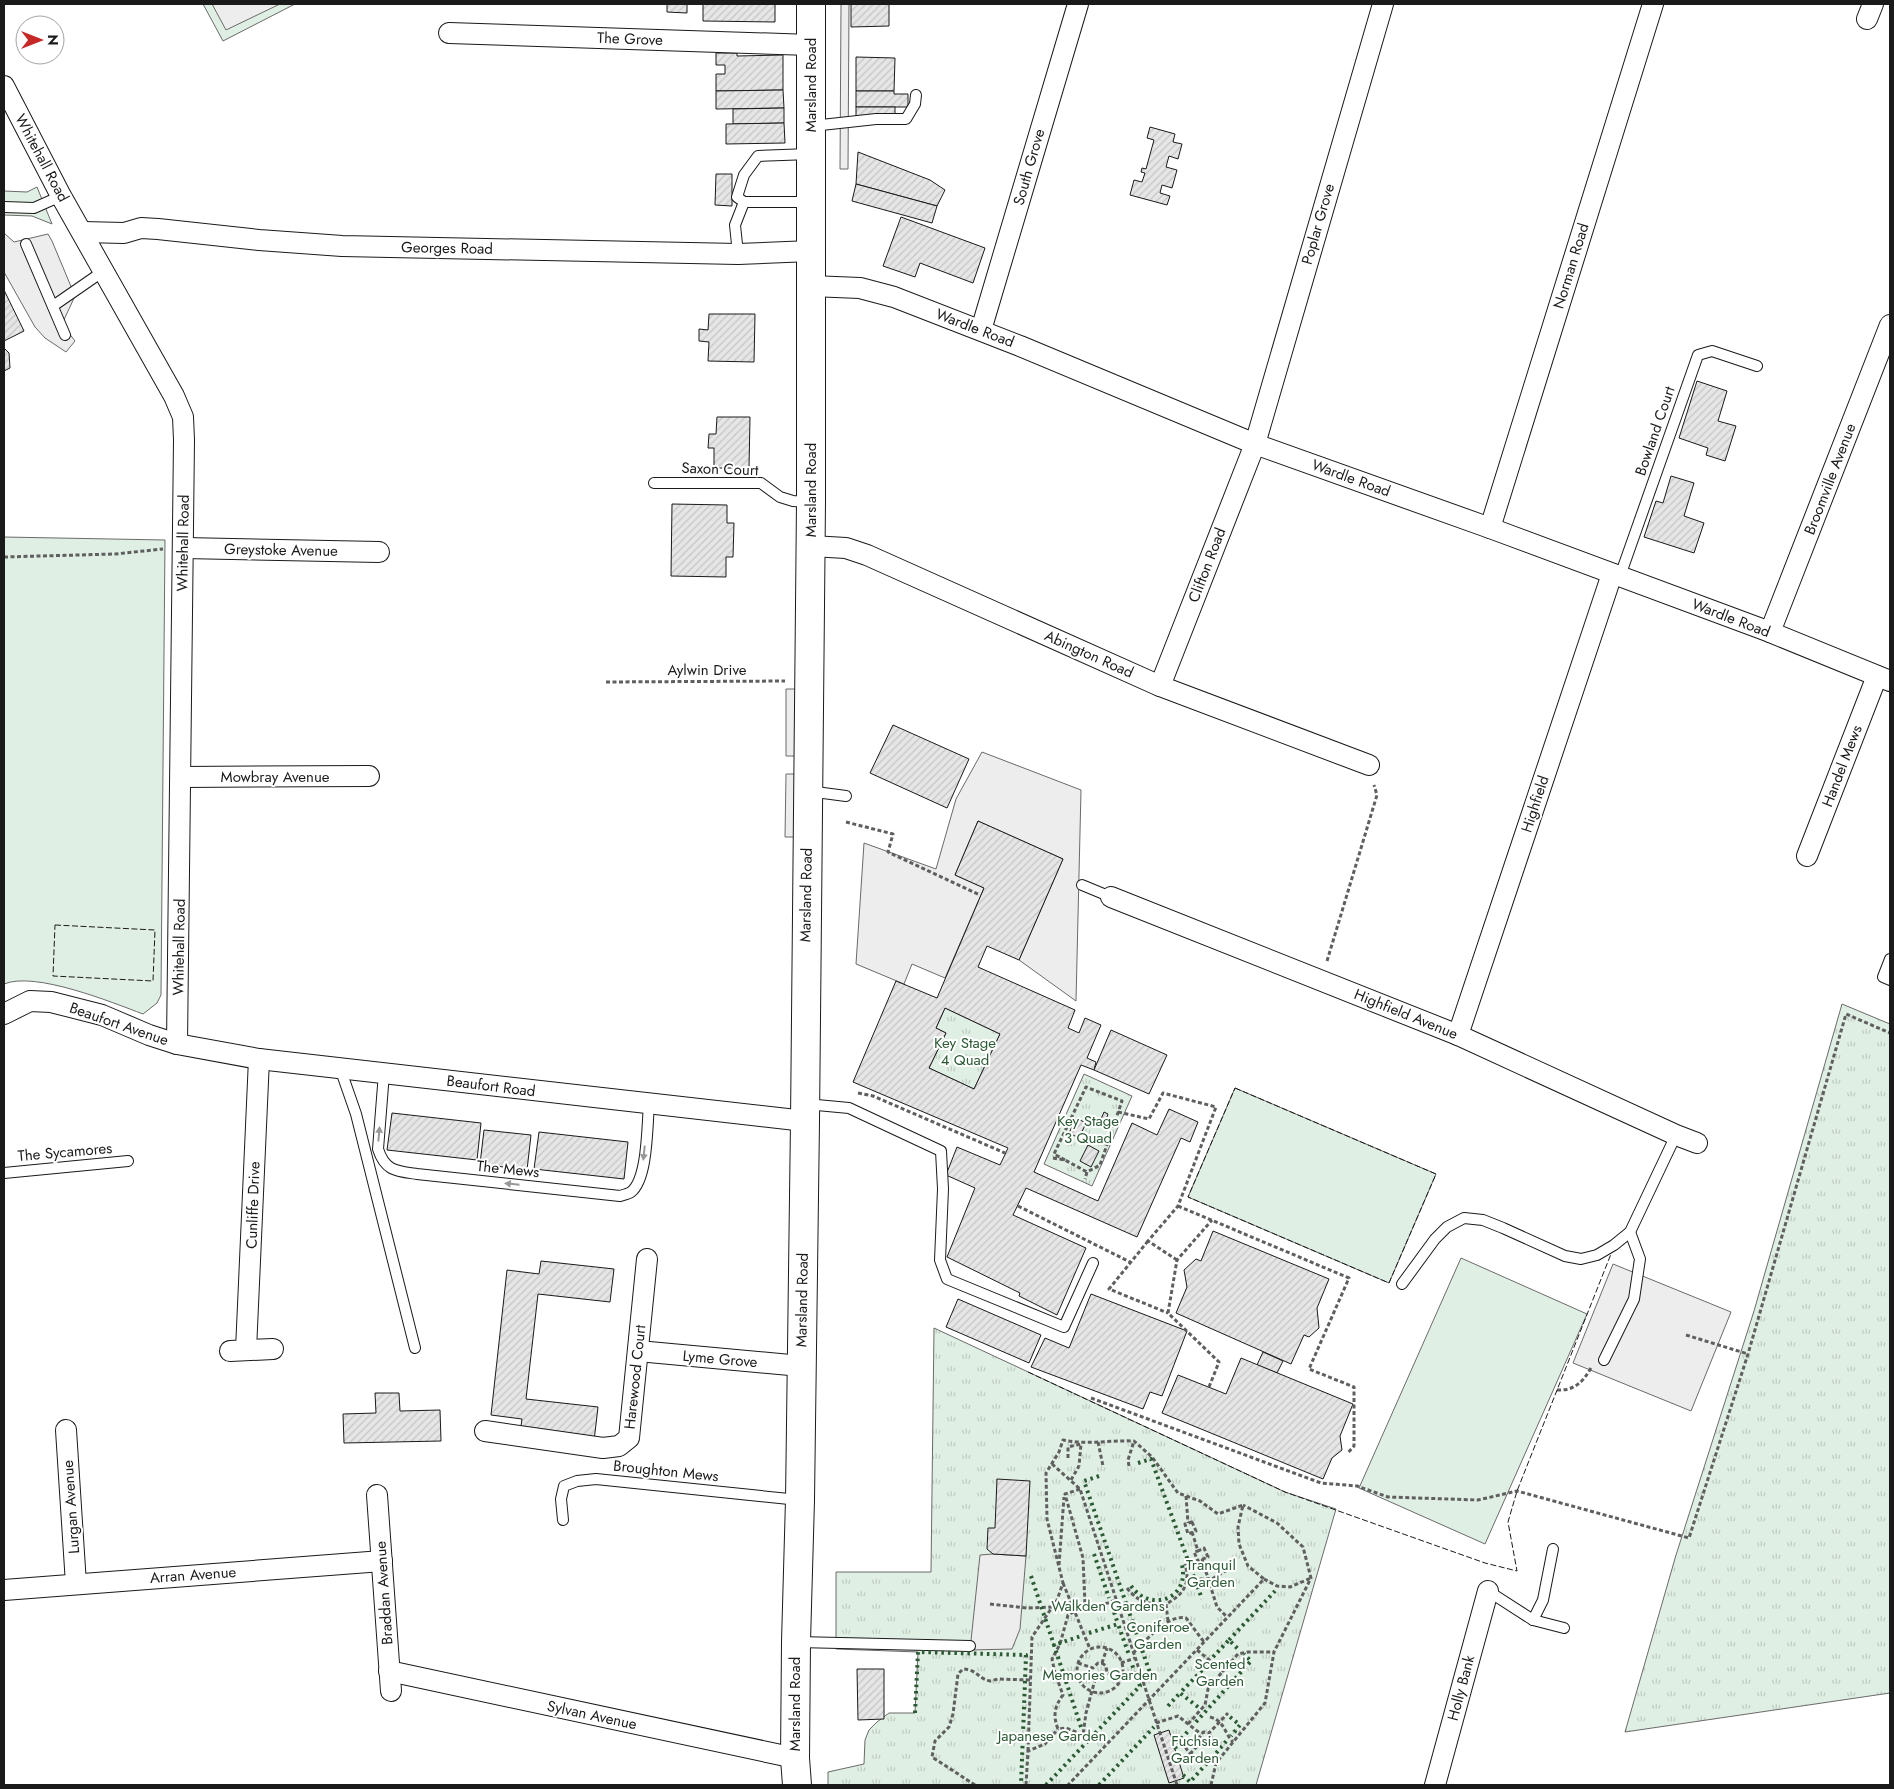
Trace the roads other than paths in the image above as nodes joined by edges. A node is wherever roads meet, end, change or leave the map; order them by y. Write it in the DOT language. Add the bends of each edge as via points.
graph roads {
  1 [pos="811,4"];
  2 [pos="1078,4"];
  3 [pos="1382,4"];
  4 [pos="1653,4"];
  5 [pos="449,33"];
  6 [pos="811,44"];
  7 [pos="4,86"];
  8 [pos="916,95"];
  9 [pos="811,126"];
  10 [pos="811,154"];
  11 [pos="62,196"];
  12 [pos="744,202"];
  13 [pos="811,202"];
  14 [pos="4,207"];
  15 [pos="83,232"];
  16 [pos="26,244"];
  17 [pos="812,251"];
  18 [pos="738,254"];
  19 [pos="104,270"];
  20 [pos="811,286"];
  21 [pos="52,306"];
  22 [pos="1890,326"];
  23 [pos="982,330"];
  24 [pos="65,335"];
  25 [pos="1757,366"];
  26 [pos="1255,444"];
  27 [pos="654,483"];
  28 [pos="811,502"];
  29 [pos="1490,528"];
  30 [pos="811,546"];
  31 [pos="184,548"];
  32 [pos="379,552"];
  33 [pos="1616,575"];
  34 [pos="1770,632"];
  35 [pos="1884,678"];
  36 [pos="1160,686"];
  37 [pos="1369,765"];
  38 [pos="369,776"];
  39 [pos="181,777"];
  40 [pos="807,791"];
  41 [pos="846,796"];
  42 [pos="1807,856"];
  43 [pos="1082,885"];
  44 [pos="1111,897"];
  45 [pos="1890,959"];
  46 [pos="1890,980"];
  47 [pos="4,1014"];
  48 [pos="1458,1035"];
  49 [pos="177,1044"];
  50 [pos="259,1059"];
  51 [pos="340,1068"];
  52 [pos="384,1074"];
  53 [pos="649,1105"];
  54 [pos="806,1113"];
  55 [pos="1676,1135"];
  56 [pos="1697,1143"];
  57 [pos="128,1161"];
  58 [pos="4,1173"];
  59 [pos="1630,1232"];
  60 [pos="647,1259"];
  61 [pos="1093,1263"];
  62 [pos="1402,1284"];
  63 [pos="415,1348"];
  64 [pos="273,1350"];
  65 [pos="638,1352"];
  66 [pos="1604,1360"];
  67 [pos="801,1366"];
  68 [pos="66,1430"];
  69 [pos="485,1431"];
  70 [pos="377,1495"];
  71 [pos="800,1500"];
  72 [pos="563,1520"];
  73 [pos="1553,1550"];
  74 [pos="382,1561"];
  75 [pos="76,1584"];
  76 [pos="4,1590"];
  77 [pos="1488,1591"];
  78 [pos="1533,1620"];
  79 [pos="1564,1628"];
  80 [pos="796,1642"];
  81 [pos="970,1646"];
  82 [pos="390,1681"];
  83 [pos="795,1758"];
  84 [pos="797,1785"];
  85 [pos="1435,1785"];
  1 -- 6 [label="main road, Marsland Road"];
  2 -- 23 [label="street, South Grove"];
  3 -- 26 [label="street, Poplar Grove"];
  4 -- 29 [label="street, Norman Road"];
  5 -- 6 [label="street, The Grove"];
  6 -- 9 [label="main road, Marsland Road"];
  7 -- 11 [label="street, Whitehall Road"];
  8 -- 9 [label="lane" via="915,104 906,119"];
  9 -- 10 [label="main road, Marsland Road"];
  10 -- 12 [label="lane" via="758,156 744,175 737,197"];
  10 -- 13 [label="main road, Marsland Road"];
  11 -- 14 [label="lane" via="34,208"];
  11 -- 15 [label="street, Whitehall Road"];
  12 -- 13 [label="lane"];
  12 -- 18 [label="lane" via="736,226"];
  13 -- 17 [label="main road, Marsland Road"];
  15 -- 18 [label="street, Georges Road" via="124,233 141,228 342,246"];
  15 -- 19 [label="street, Whitehall Road"];
  16 -- 21 [label="lane"];
  17 -- 18 [label="street, Georges Road"];
  17 -- 20 [label="main road, Marsland Road"];
  19 -- 21 [label="lane"];
  19 -- 31 [label="street, Whitehall Road" via="183,417"];
  20 -- 23 [label="street, Wardle Road" via="860,288 894,297"];
  20 -- 28 [label="main road, Marsland Road"];
  21 -- 24 [label="lane"];
  22 -- 34 [label="street, Broomville Avenue"];
  23 -- 26 [label="street, Wardle Road"];
  25 -- 33 [label="lane, Bowland Court" via="1712,351 1698,355"];
  26 -- 29 [label="street, Wardle Road"];
  26 -- 36 [label="street, Clifton Road"];
  27 -- 28 [label="lane, Saxon Court" via="760,483 780,497"];
  28 -- 30 [label="main road, Marsland Road"];
  29 -- 33 [label="street, Wardle Road"];
  30 -- 36 [label="street, Abington Road" via="846,548 866,555"];
  30 -- 40 [label="main road, Marsland Road"];
  31 -- 32 [label="street, Greystoke Avenue"];
  31 -- 39 [label="street, Whitehall Road"];
  33 -- 34 [label="street, Wardle Road"];
  33 -- 48 [label="street, Highfield"];
  34 -- 35 [label="street, Wardle Road"];
  35 -- 42 [label="street, Handel Mews"];
  36 -- 37 [label="street, Abington Road"];
  38 -- 39 [label="street, Mowbray Avenue"];
  39 -- 49 [label="street, Whitehall Road"];
  40 -- 41 [label="lane"];
  40 -- 54 [label="main road, Marsland Road"];
  43 -- 44 [label="lane"];
  44 -- 48 [label="street, Highfield Avenue"];
  45 -- 46 [label="lane" via="1883,977"];
  47 -- 49 [label="street, Beaufort Avenue" via="30,1001 51,1002 102,1015"];
  48 -- 55 [label="street, Highfield Avenue"];
  49 -- 50 [label="street, Beaufort Road"];
  50 -- 51 [label="street, Beaufort Road"];
  50 -- 64 [label="street, Cunliffe Drive" via="238,1350"];
  51 -- 52 [label="street, Beaufort Road"];
  51 -- 63 [label="lane" via="356,1114"];
  52 -- 53 [label="street, Beaufort Road"];
  53 -- 52 [label="lane, The Mews, one-way" via="644,1160 639,1182 631,1193 620,1196 417,1174 394,1171 381,1160 378,1149"];
  53 -- 54 [label="street, Beaufort Road"];
  54 -- 61 [label="lane" via="849,1108 941,1151 940,1260 947,1279 1064,1327"];
  54 -- 67 [label="main road, Marsland Road"];
  55 -- 56 [label="street, Highfield Avenue"];
  55 -- 59 [label="lane"];
  57 -- 58 [label="lane, The Sycamores"];
  59 -- 62 [label="lane" via="1597,1255 1580,1259 1565,1256 1483,1220 1464,1218 1447,1227 1435,1239"];
  59 -- 66 [label="lane" via="1640,1259 1634,1299"];
  60 -- 65 [label="street, Harewood Court"];
  65 -- 67 [label="street, Lyme Grove"];
  65 -- 69 [label="street, Harewood Court" via="629,1438 619,1446 602,1448"];
  67 -- 71 [label="main road, Marsland Road"];
  68 -- 75 [label="street, Lurgan Avenue"];
  70 -- 74 [label="street, Braddan Avenue"];
  71 -- 72 [label="lane, Broughton Mews" via="596,1479 577,1480 564,1486 561,1499"];
  71 -- 80 [label="main road, Marsland Road"];
  73 -- 78 [label="lane" via="1543,1600"];
  74 -- 75 [label="street, Arran Avenue"];
  74 -- 82 [label="street, Braddan Avenue"];
  75 -- 76 [label="street, Arran Avenue"];
  77 -- 78 [label="lane"];
  77 -- 85 [label="street, Holly Bank"];
  78 -- 79 [label="lane"];
  80 -- 81 [label="lane"];
  80 -- 83 [label="main road, Marsland Road"];
  82 -- 83 [label="street, Sylvan Avenue"];
  83 -- 84 [label="main road, Marsland Road"];
}
